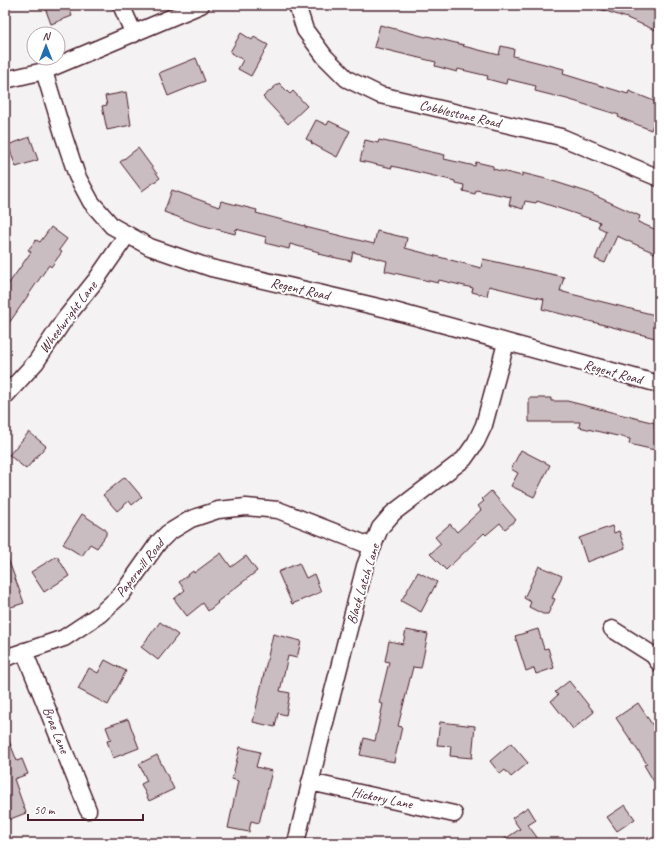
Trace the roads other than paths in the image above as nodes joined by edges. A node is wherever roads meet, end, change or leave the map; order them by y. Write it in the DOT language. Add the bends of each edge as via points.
graph roads {
  1 [pos="121,5"];
  2 [pos="201,5"];
  3 [pos="297,5"];
  4 [pos="134,34"];
  5 [pos="44,70"];
  6 [pos="5,80"];
  7 [pos="659,178"];
  8 [pos="128,235"];
  9 [pos="506,343"];
  10 [pos="659,384"];
  11 [pos="5,396"];
  12 [pos="373,547"];
  13 [pos="612,629"];
  14 [pos="24,651"];
  15 [pos="5,658"];
  16 [pos="659,664"];
  17 [pos="310,782"];
  18 [pos="88,810"];
  19 [pos="454,814"];
  20 [pos="296,843"];
  1 -- 4 [label="street"];
  2 -- 4 [label="street"];
  3 -- 7 [label="street, Cobblestone Road" via="305,30 325,58 347,79 380,94 561,138"];
  4 -- 5 [label="street"];
  5 -- 6 [label="street"];
  5 -- 8 [label="street, Regent Road" via="77,176 91,202 112,226"];
  8 -- 9 [label="street, Regent Road" via="150,247 211,268 387,310"];
  8 -- 11 [label="street, Wheelwright Lane" via="36,362"];
  9 -- 10 [label="street, Regent Road"];
  9 -- 12 [label="street, Black Latch Lane" via="484,425 476,442 464,459 393,513 380,528"];
  12 -- 14 [label="street, Papermill Road" via="278,510 246,507 218,510 191,519 168,533 158,542 122,594 100,614 64,638"];
  12 -- 17 [label="street, Black Latch Lane" via="365,566"];
  13 -- 16 [label="street" via="653,655"];
  14 -- 15 [label="street, Papermill Road"];
  14 -- 18 [label="street, Brae Lane"];
  17 -- 19 [label="street, Hickory Lane"];
  17 -- 20 [label="street, Black Latch Lane"];
}
